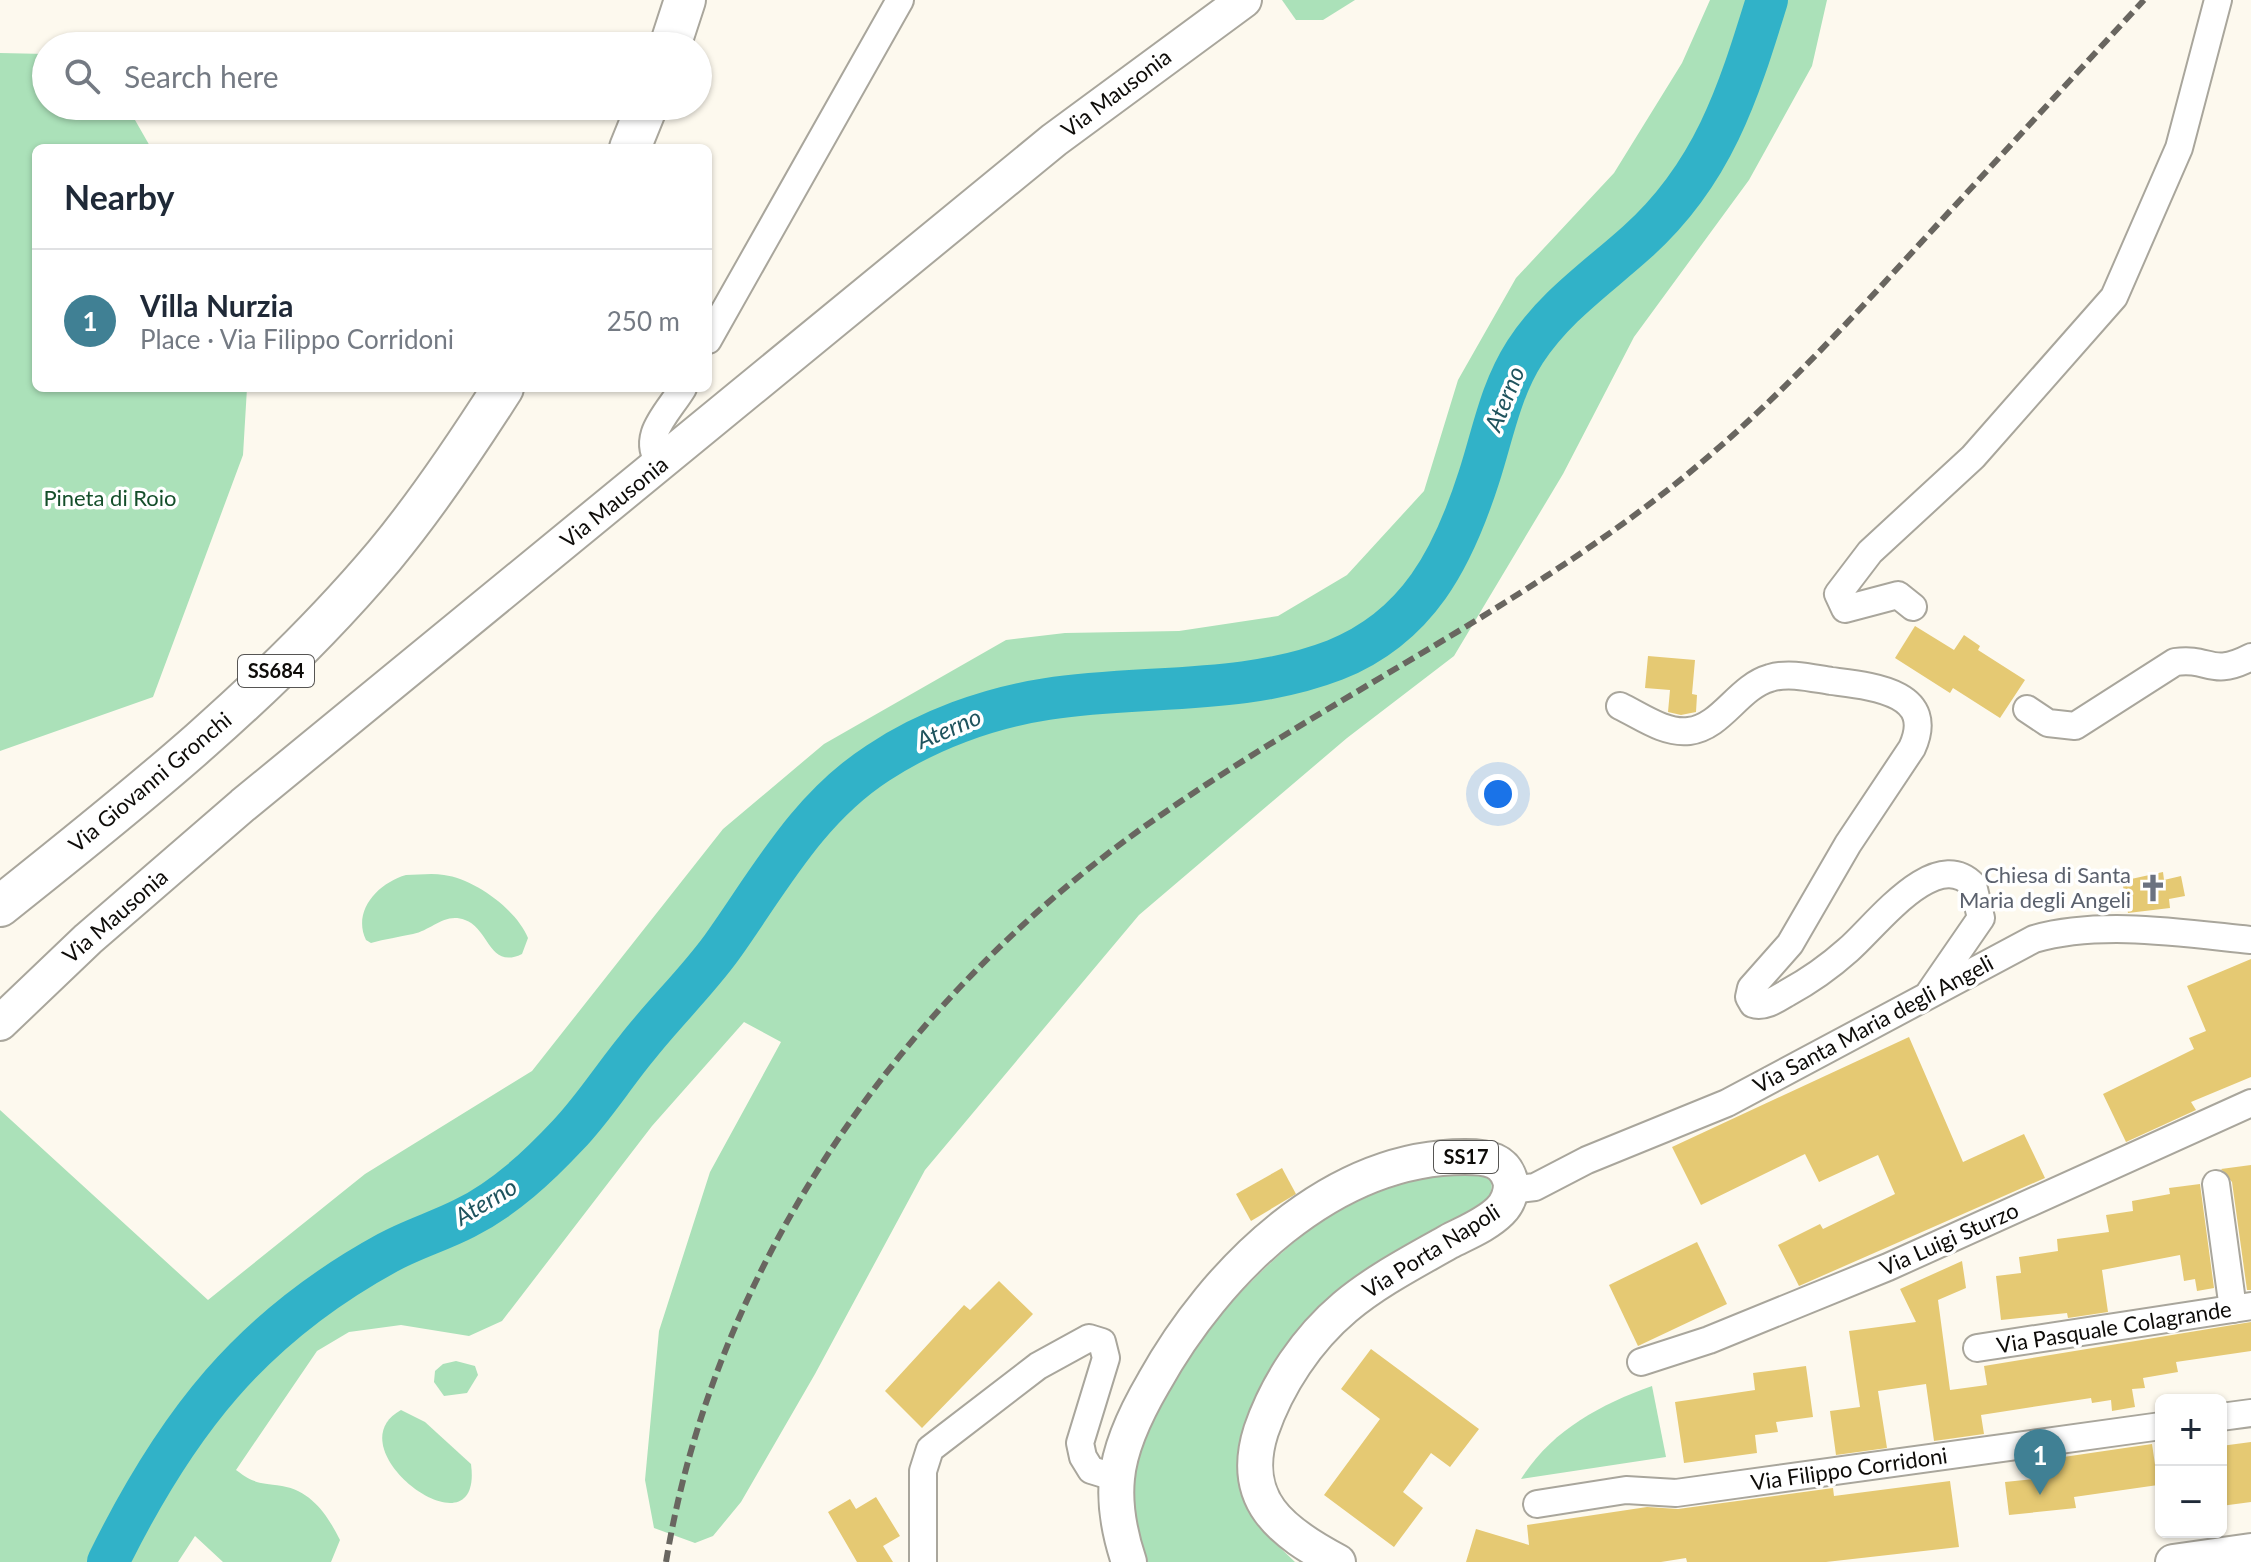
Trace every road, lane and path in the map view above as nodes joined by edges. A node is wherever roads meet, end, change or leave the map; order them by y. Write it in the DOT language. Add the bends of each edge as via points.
graph roads {
  1 [pos="685,0"];
  2 [pos="900,0"];
  3 [pos="1244,0"];
  4 [pos="2218,0"];
  5 [pos="675,32"];
  6 [pos="641,120"];
  7 [pos="632,144"];
  8 [pos="712,333"];
  9 [pos="500,392"];
  10 [pos="681,392"];
  11 [pos="661,464"];
  12 [pos="1913,607"];
  13 [pos="2251,657"];
  14 [pos="1620,706"];
  15 [pos="2027,709"];
  16 [pos="0,906"];
  17 [pos="2251,940"];
  18 [pos="1930,992"];
  19 [pos="0,1023"];
  20 [pos="2251,1103"];
  21 [pos="2216,1184"];
  22 [pos="1511,1190"];
  23 [pos="2242,1307"];
  24 [pos="1977,1348"];
  25 [pos="1641,1362"];
  26 [pos="2251,1413"];
  27 [pos="2227,1416"];
  28 [pos="2155,1427"];
  29 [pos="1117,1478"];
  30 [pos="1537,1504"];
  31 [pos="2251,1551"];
  32 [pos="1335,1561"];
  33 [pos="923,1562"];
  34 [pos="1129,1562"];
  35 [pos="2173,1562"];
  1 -- 5 [label="highway"];
  2 -- 8 [label="street"];
  3 -- 11 [label="main road, Via Mausonia" via="1054,140"];
  4 -- 12 [label="street" via="2179,148 2114,297 1973,457 1870,552 1838,594 1845,609 1893,595"];
  6 -- 7 [label="highway"];
  9 -- 16 [label="highway, Via Giovanni Gronchi / SS684" via="417,514 299,649 174,765"];
  10 -- 11 [label="street" via="651,440"];
  11 -- 19 [label="main road, Via Mausonia" via="243,805"];
  13 -- 15 [label="street" via="2224,669 2190,662 2168,665 2075,726 2048,723"];
  14 -- 18 [label="street" via="1684,732 1703,727 1750,688 1775,676 1856,684 1904,698 1916,720 1912,748 1790,944 1749,997 1757,1006 1791,991 1845,954 1911,890 1935,876 1953,874 1973,885 1981,918"];
  17 -- 18 [label="street, Via Santa Maria degli Angeli" via="2170,933 2051,934"];
  18 -- 22 [label="street, Via Santa Maria degli Angeli" via="1692,1120 1603,1153 1535,1187"];
  20 -- 25 [label="street, Via Luigi Sturzo" via="1888,1267"];
  21 -- 23 [label="street"];
  22 -- 29 [label="main road, Via Porta Napoli / SS17" via="1507,1172 1495,1160 1420,1160 1352,1184 1289,1225 1221,1287 1176,1345 1135,1419"];
  22 -- 32 [label="main road, Via Porta Napoli / SS17" via="1495,1216 1344,1307 1303,1353 1273,1401 1254,1463 1258,1494 1291,1531"];
  23 -- 24 [label="street, Via Pasquale Colagrande"];
  26 -- 27 [label="street"];
  28 -- 30 [label="street, Via Filippo Corridoni" via="1676,1493 1626,1490"];
  29 -- 33 [label="street" via="1091,1470 1080,1448 1106,1358 1102,1342 1089,1338 1038,1366 930,1449 923,1471"];
  29 -- 34 [label="main road, Via Porta Napoli / SS17" via="1118,1520"];
  31 -- 35 [label="main road"];
}
